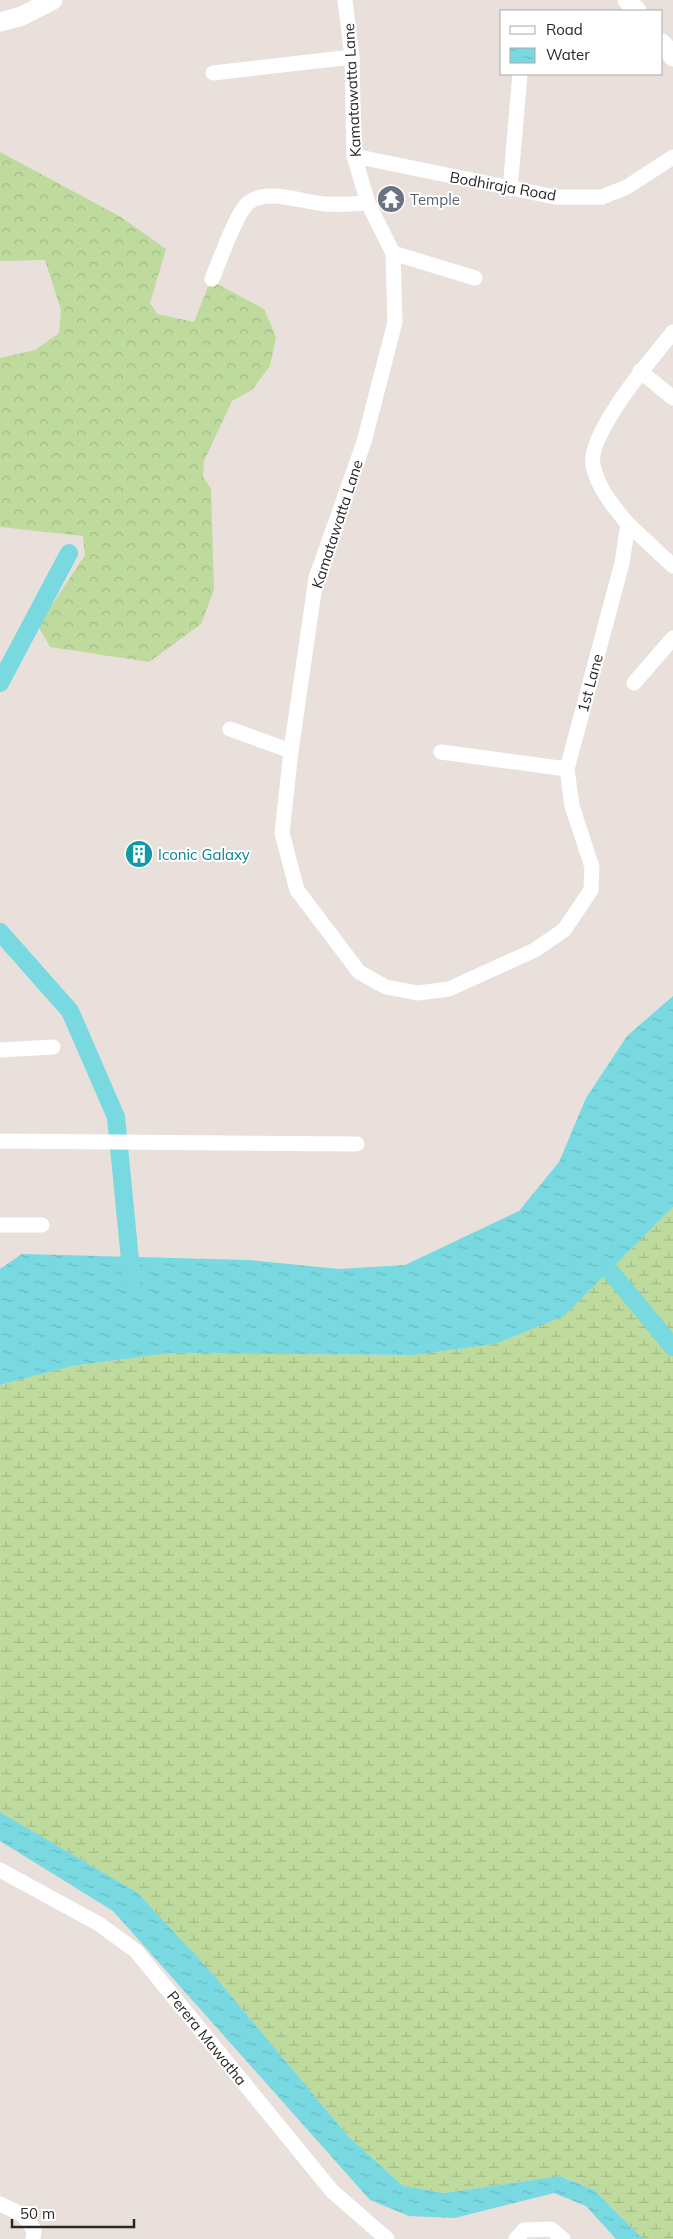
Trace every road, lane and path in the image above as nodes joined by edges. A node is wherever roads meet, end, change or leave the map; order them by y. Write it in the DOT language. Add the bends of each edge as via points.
graph roads {
  1 [pos="53,0"];
  2 [pos="345,0"];
  3 [pos="627,0"];
  4 [pos="637,10"];
  5 [pos="0,22"];
  6 [pos="663,44"];
  7 [pos="352,57"];
  8 [pos="673,58"];
  9 [pos="213,73"];
  10 [pos="520,75"];
  11 [pos="354,156"];
  12 [pos="673,157"];
  13 [pos="510,189"];
  14 [pos="368,203"];
  15 [pos="393,253"];
  16 [pos="475,278"];
  17 [pos="212,279"];
  18 [pos="673,332"];
  19 [pos="640,371"];
  20 [pos="673,398"];
  21 [pos="628,524"];
  22 [pos="673,566"];
  23 [pos="673,638"];
  24 [pos="634,683"];
  25 [pos="230,729"];
  26 [pos="290,751"];
  27 [pos="441,752"];
  28 [pos="567,769"];
  29 [pos="449,989"];
  30 [pos="53,1047"];
  31 [pos="0,1050"];
  32 [pos="0,1142"];
  33 [pos="357,1144"];
  34 [pos="0,1225"];
  35 [pos="42,1225"];
  36 [pos="0,1870"];
  37 [pos="0,2204"];
  38 [pos="33,2239"];
  39 [pos="387,2239"];
  40 [pos="516,2239"];
  41 [pos="563,2239"];
  1 -- 5 [label="street" via="22,16"];
  2 -- 7 [label="street, Kamatawatta Lane"];
  3 -- 4 [label="street"];
  6 -- 8 [label="street"];
  7 -- 9 [label="street"];
  7 -- 11 [label="street, Kamatawatta Lane"];
  10 -- 13 [label="street"];
  11 -- 13 [label="street, Bodhiraja Road"];
  11 -- 14 [label="street, Kamatawatta Lane"];
  12 -- 13 [label="street, Bodhiraja Road" via="628,187 602,197 555,197"];
  14 -- 15 [label="street, Kamatawatta Lane"];
  14 -- 17 [label="street" via="326,204 260,197 247,204"];
  15 -- 16 [label="street"];
  15 -- 26 [label="street, Kamatawatta Lane" via="395,322 364,442 316,578"];
  18 -- 19 [label="street"];
  19 -- 20 [label="street"];
  19 -- 21 [label="street" via="598,436 592,464 604,494"];
  21 -- 22 [label="street"];
  21 -- 28 [label="street, 1st Lane" via="622,563"];
  23 -- 24 [label="street"];
  25 -- 26 [label="street"];
  26 -- 29 [label="street, Kamatawatta Lane" via="282,833 297,890 359,972 386,987 418,993"];
  27 -- 28 [label="street"];
  28 -- 29 [label="street, 1st Lane" via="572,806 592,867 591,890 564,930 534,950"];
  30 -- 31 [label="street"];
  32 -- 33 [label="street"];
  34 -- 35 [label="street"];
  36 -- 39 [label="street, Perera Mawatha" via="99,1924 136,1951 332,2191"];
  37 -- 38 [label="street" via="24,2215 34,2230"];
  40 -- 41 [label="street" via="524,2230 551,2230"];
}
